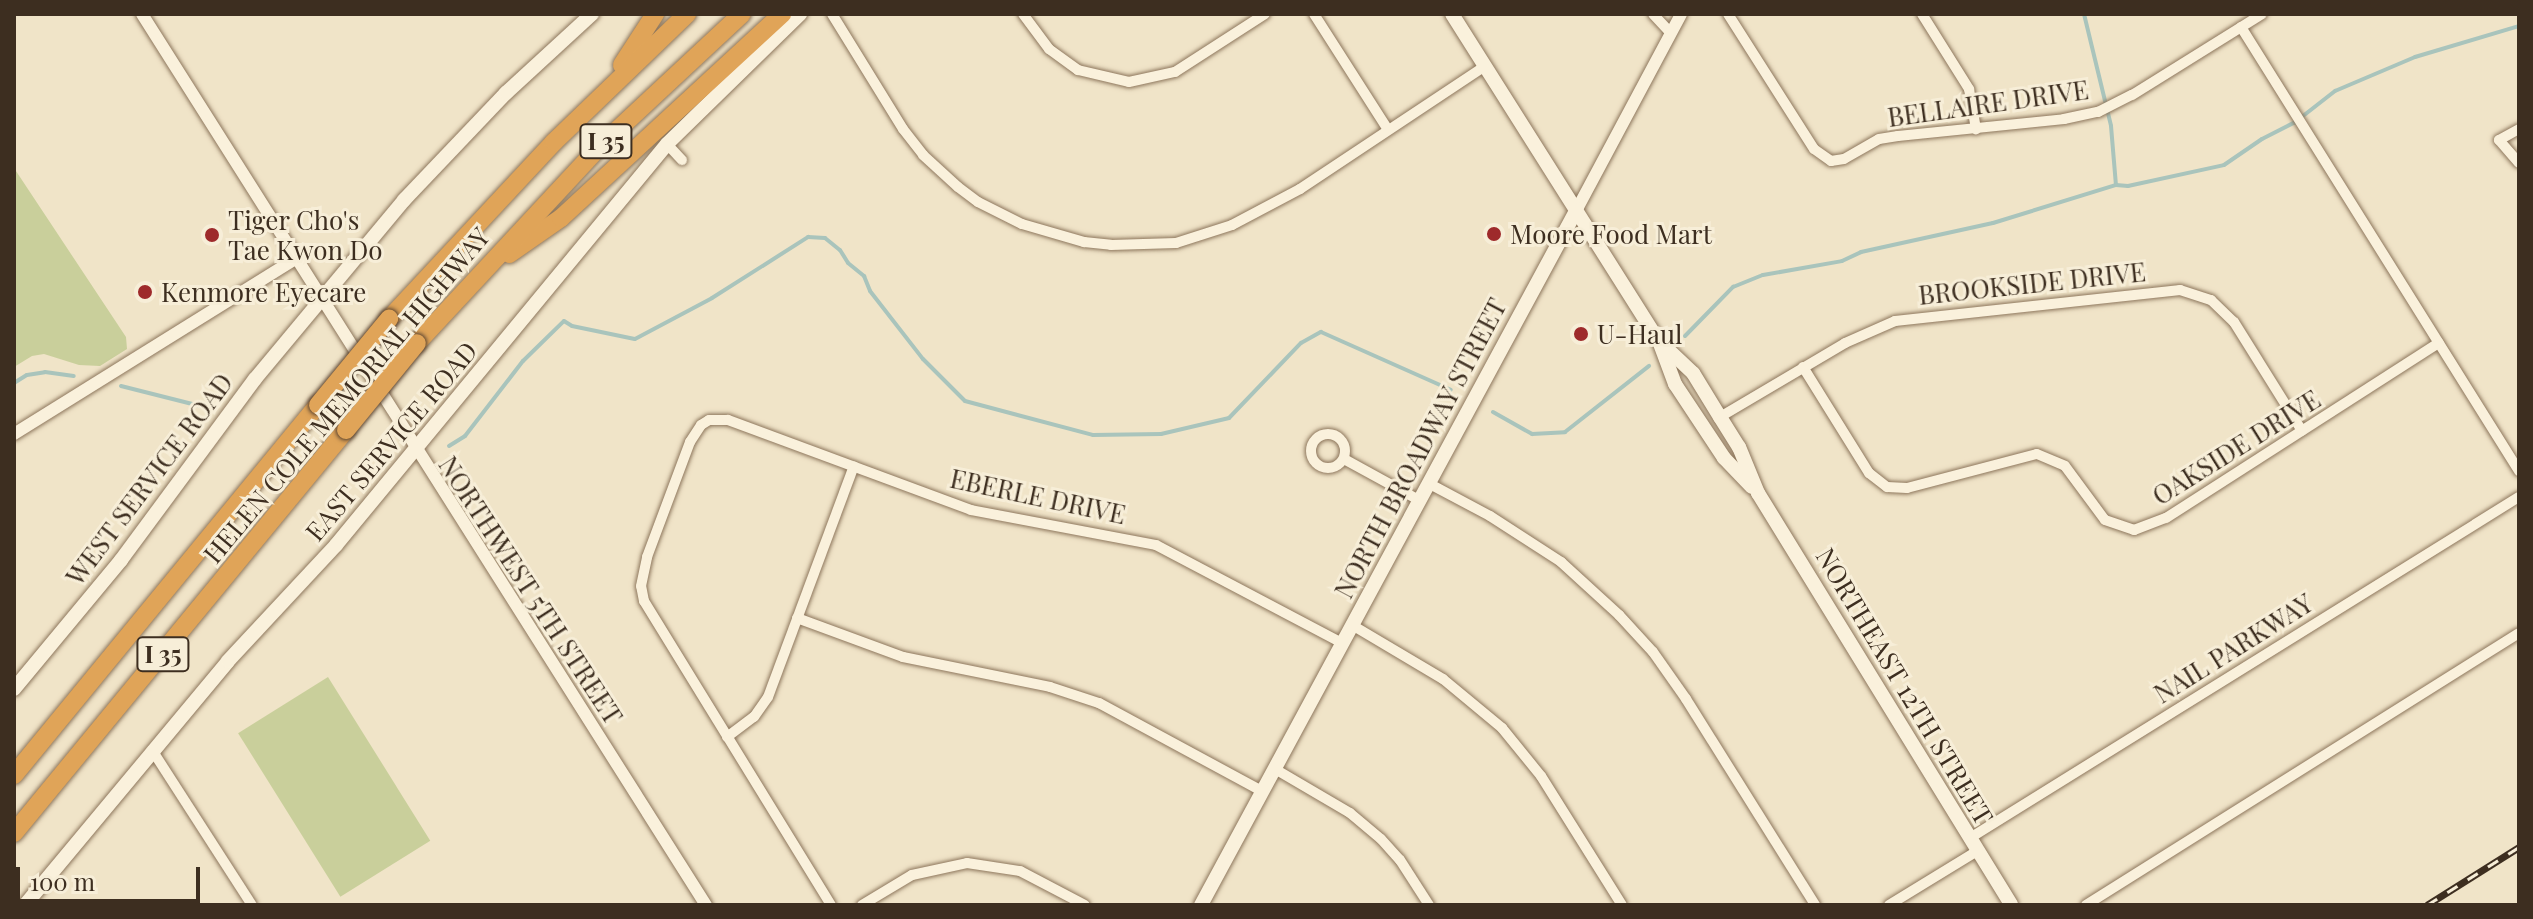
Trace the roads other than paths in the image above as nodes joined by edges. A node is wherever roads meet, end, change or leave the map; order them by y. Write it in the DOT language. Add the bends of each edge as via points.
graph roads {
  1 [pos="142,14"];
  2 [pos="592,14"];
  3 [pos="655,14"];
  4 [pos="687,14"];
  5 [pos="742,14"];
  6 [pos="782,14"];
  7 [pos="800,14"];
  8 [pos="832,14"];
  9 [pos="1023,14"];
  10 [pos="1265,14"];
  11 [pos="1314,14"];
  12 [pos="1452,14"];
  13 [pos="1653,14"];
  14 [pos="1681,14"];
  15 [pos="1728,14"];
  16 [pos="1922,14"];
  17 [pos="2262,14"];
  18 [pos="2241,27"];
  19 [pos="1671,33"];
  20 [pos="1485,66"];
  21 [pos="613,81"];
  22 [pos="1387,128"];
  23 [pos="1976,129"];
  24 [pos="2519,129"];
  25 [pos="667,144"];
  26 [pos="682,160"];
  27 [pos="2519,163"];
  28 [pos="1576,211"];
  29 [pos="297,258"];
  30 [pos="477,276"];
  31 [pos="323,298"];
  32 [pos="1659,341"];
  33 [pos="2439,343"];
  34 [pos="1803,367"];
  35 [pos="1720,417"];
  36 [pos="2302,431"];
  37 [pos="1707,432"];
  38 [pos="14,434"];
  39 [pos="416,450"];
  40 [pos="1344,459"];
  41 [pos="854,466"];
  42 [pos="2519,471"];
  43 [pos="1428,483"];
  44 [pos="1758,493"];
  45 [pos="2519,497"];
  46 [pos="1419,500"];
  47 [pos="797,618"];
  48 [pos="1352,625"];
  49 [pos="2519,633"];
  50 [pos="1342,643"];
  51 [pos="14,689"];
  52 [pos="727,737"];
  53 [pos="152,750"];
  54 [pos="1275,769"];
  55 [pos="14,775"];
  56 [pos="1262,791"];
  57 [pos="14,833"];
  58 [pos="1974,845"];
  59 [pos="25,905"];
  60 [pos="252,905"];
  61 [pos="706,905"];
  62 [pos="831,905"];
  63 [pos="862,905"];
  64 [pos="1085,905"];
  65 [pos="1201,905"];
  66 [pos="1429,905"];
  67 [pos="1622,905"];
  68 [pos="1815,905"];
  69 [pos="1889,905"];
  70 [pos="2011,905"];
  71 [pos="2086,905"];
  1 -- 29 [label="street, NORTHWEST 5TH STREET"];
  2 -- 31 [label="main road, WEST SERVICE ROAD" via="457,143"];
  3 -- 21 [label="highway"];
  4 -- 21 [label="highway, HELEN COLE MEMORIAL HIGHWAY / I 35"];
  5 -- 30 [label="highway, HELEN COLE MEMORIAL HIGHWAY / I 35" via="597,149"];
  6 -- 30 [label="highway" via="561,218"];
  7 -- 25 [label="main road, EAST SERVICE ROAD"];
  8 -- 22 [label="street" via="903,129 936,169 999,214 1084,242 1176,243 1232,225 1300,189"];
  9 -- 10 [label="street" via="1049,49 1078,70 1129,82 1175,72"];
  11 -- 22 [label="street"];
  12 -- 20 [label="main road"];
  13 -- 19 [label="street"];
  14 -- 19 [label="street, NORTH BROADWAY STREET"];
  15 -- 23 [label="street, BELLAIRE DRIVE" via="1825,159 1844,159 1879,139"];
  16 -- 23 [label="street" via="1969,89"];
  17 -- 18 [label="street, BELLAIRE DRIVE"];
  18 -- 23 [label="street, BELLAIRE DRIVE" via="2098,112"];
  18 -- 33 [label="street"];
  19 -- 28 [label="street, NORTH BROADWAY STREET"];
  20 -- 22 [label="street"];
  20 -- 28 [label="main road"];
  21 -- 55 [label="highway, HELEN COLE MEMORIAL HIGHWAY / I 35, bridge" via="389,319"];
  24 -- 27 [label="street" via="2499,140"];
  25 -- 26 [label="street"];
  25 -- 39 [label="main road, EAST SERVICE ROAD"];
  28 -- 32 [label="main road"];
  28 -- 43 [label="main road, NORTH BROADWAY STREET"];
  29 -- 31 [label="street, NORTHWEST 5TH STREET"];
  29 -- 38 [label="street"];
  30 -- 57 [label="highway, HELEN COLE MEMORIAL HIGHWAY / I 35, bridge"];
  31 -- 39 [label="street, NORTHWEST 5TH STREET"];
  31 -- 51 [label="main road, WEST SERVICE ROAD"];
  32 -- 35 [label="main road, NORTHEAST 12TH STREET" via="1693,373"];
  32 -- 37 [label="main road, NORTHEAST 12TH STREET" via="1675,384"];
  33 -- 36 [label="street, OAKSIDE DRIVE"];
  33 -- 42 [label="street"];
  34 -- 35 [label="street, BROOKSIDE DRIVE"];
  34 -- 36 [label="street, BROOKSIDE DRIVE" via="1864,334 1908,318 2180,290 2211,300 2234,322"];
  34 -- 36 [label="street, OAKSIDE DRIVE" via="1869,473 1887,487 1907,488 2037,454 2065,466 2098,514 2124,529 2151,526"];
  35 -- 37 [label="main road"];
  35 -- 44 [label="main road, NORTHEAST 12TH STREET"];
  37 -- 44 [label="main road, NORTHEAST 12TH STREET"];
  39 -- 53 [label="main road, EAST SERVICE ROAD"];
  39 -- 61 [label="street, NORTHWEST 5TH STREET"];
  40 -- 46 [label="street"];
  41 -- 47 [label="street"];
  41 -- 50 [label="street, EBERLE DRIVE" via="971,510 1156,545"];
  41 -- 52 [label="street, EBERLE DRIVE" via="738,423 713,419 701,425 690,442 641,586 649,612"];
  43 -- 46 [label="main road, NORTH BROADWAY STREET"];
  43 -- 68 [label="street" via="1561,562 1653,652"];
  44 -- 58 [label="main road, NORTHEAST 12TH STREET"];
  45 -- 58 [label="street, NAIL PARKWAY"];
  46 -- 48 [label="main road, NORTH BROADWAY STREET"];
  47 -- 52 [label="street" via="762,709"];
  47 -- 56 [label="street" via="903,657 1050,687 1099,703"];
  48 -- 50 [label="main road, NORTH BROADWAY STREET"];
  48 -- 67 [label="street" via="1443,679 1502,728 1550,789"];
  49 -- 71 [label="street"];
  50 -- 54 [label="main road, NORTH BROADWAY STREET"];
  52 -- 62 [label="street"];
  53 -- 59 [label="main road, EAST SERVICE ROAD"];
  53 -- 60 [label="street"];
  54 -- 56 [label="main road, NORTH BROADWAY STREET"];
  54 -- 66 [label="street" via="1350,813 1381,839"];
  56 -- 65 [label="main road, NORTH BROADWAY STREET"];
  58 -- 69 [label="street, NAIL PARKWAY"];
  58 -- 70 [label="main road, NORTHEAST 12TH STREET"];
  63 -- 64 [label="street" via="912,875 967,863 1020,871"];
}
